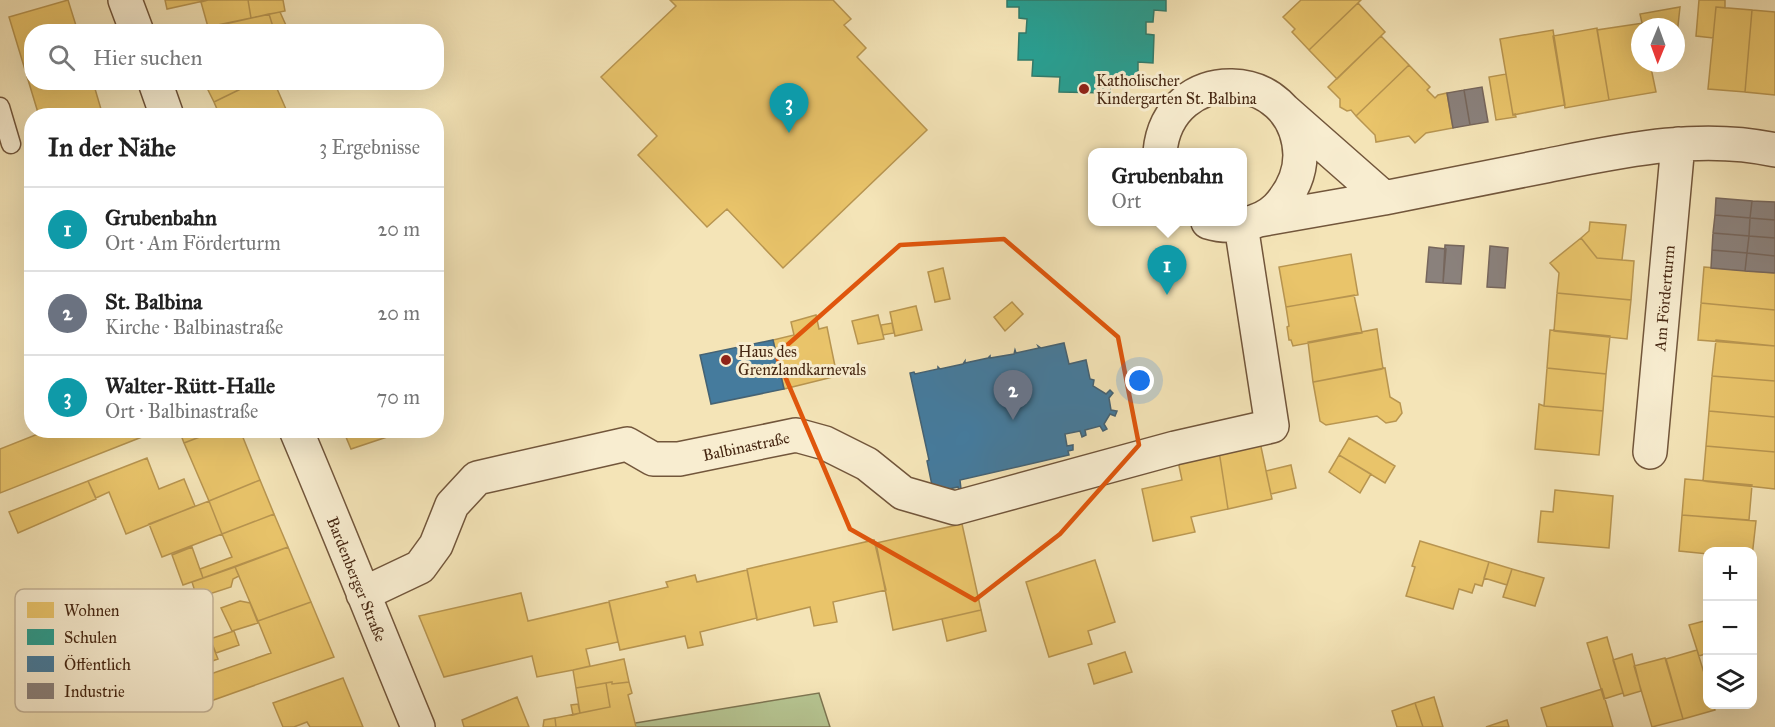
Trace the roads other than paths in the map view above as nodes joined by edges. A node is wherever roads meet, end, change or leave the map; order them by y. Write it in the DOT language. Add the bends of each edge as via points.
graph roads {
  1 [pos="125,0"];
  2 [pos="134,24"];
  3 [pos="158,90"];
  4 [pos="0,107"];
  5 [pos="164,108"];
  6 [pos="1284,110"];
  7 [pos="11,144"];
  8 [pos="1678,144"];
  9 [pos="1161,148"];
  10 [pos="1775,150"];
  11 [pos="1384,198"];
  12 [pos="1247,222"];
  13 [pos="1250,222"];
  14 [pos="299,438"];
  15 [pos="1650,452"];
  16 [pos="363,594"];
  17 [pos="418,727"];
  1 -- 2 [label="street"];
  3 -- 5 [label="street"];
  4 -- 7 [label="lane"];
  6 -- 9 [label="street" via="1254,89 1219,86 1185,101 1163,132"];
  6 -- 11 [label="street"];
  6 -- 13 [label="street" via="1299,144 1296,181 1275,210"];
  8 -- 10 [label="street" via="1753,145"];
  8 -- 11 [label="street" via="1611,153"];
  8 -- 15 [label="street, Am Förderturm"];
  11 -- 13 [label="street"];
  12 -- 13 [label="street"];
  13 -- 16 [label="street, Balbinastraße" via="1272,426 955,508 903,493 867,464 825,443 796,435 679,459 653,459 627,444 477,478 452,505 436,544 420,567"];
  14 -- 16 [label="street, Bardenberger Straße"];
  16 -- 17 [label="street, Bardenberger Straße"];
}
